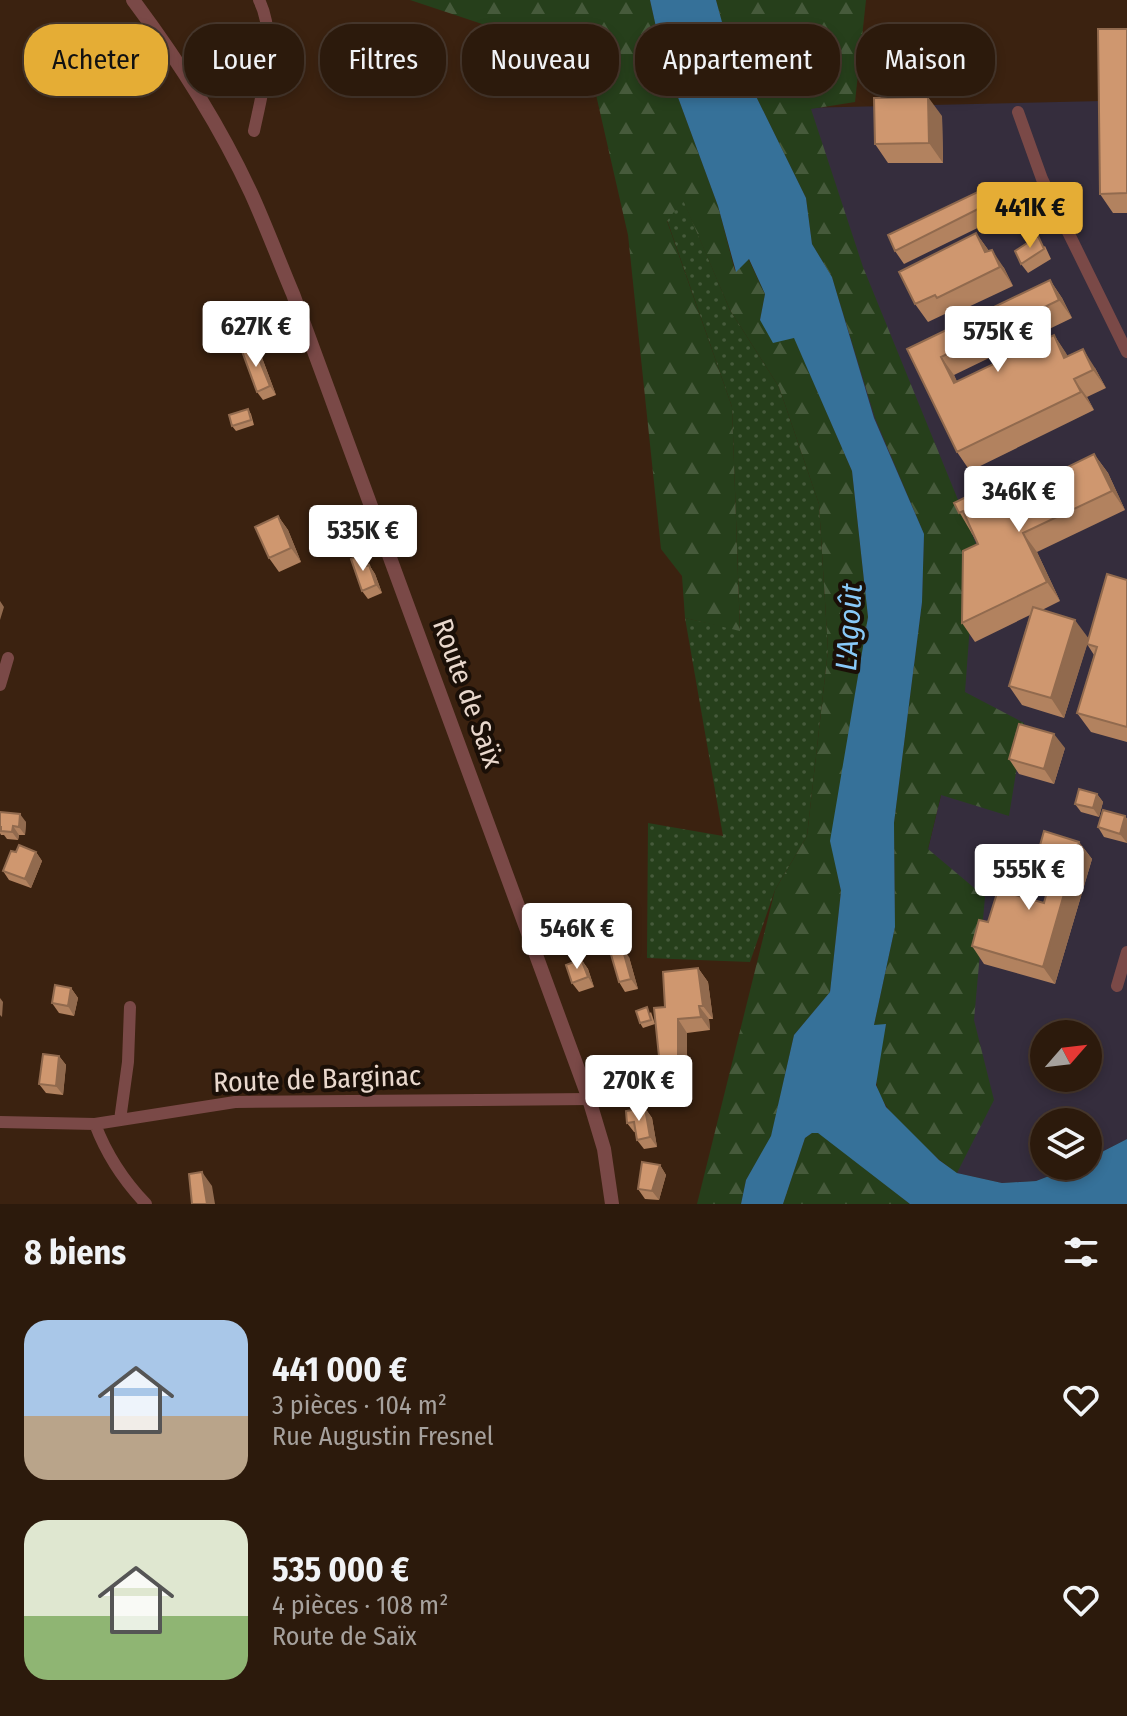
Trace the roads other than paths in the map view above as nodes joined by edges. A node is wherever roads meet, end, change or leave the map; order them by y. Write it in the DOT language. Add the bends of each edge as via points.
graph roads {
  1 [pos="133,0"];
  2 [pos="259,0"];
  3 [pos="1018,112"];
  4 [pos="254,131"];
  5 [pos="1127,352"];
  6 [pos="8,658"];
  7 [pos="0,685"];
  8 [pos="1127,952"];
  9 [pos="1117,986"];
  10 [pos="130,1007"];
  11 [pos="589,1099"];
  12 [pos="120,1120"];
  13 [pos="0,1122"];
  14 [pos="95,1124"];
  15 [pos="146,1204"];
  16 [pos="612,1204"];
  1 -- 11 [label="street, Route de Saïx" via="220,133 293,294"];
  2 -- 4 [label="street" via="267,15 266,76"];
  3 -- 5 [label="street" via="1042,179"];
  6 -- 7 [label="street"];
  8 -- 9 [label="street"];
  10 -- 12 [label="street"];
  11 -- 12 [label="street, Route de Barginac" via="235,1102"];
  11 -- 16 [label="street, Route de Saïx"];
  12 -- 14 [label="street, Route de Barginac"];
  13 -- 14 [label="street, Route de Barginac"];
  14 -- 15 [label="street" via="105,1151"];
}
